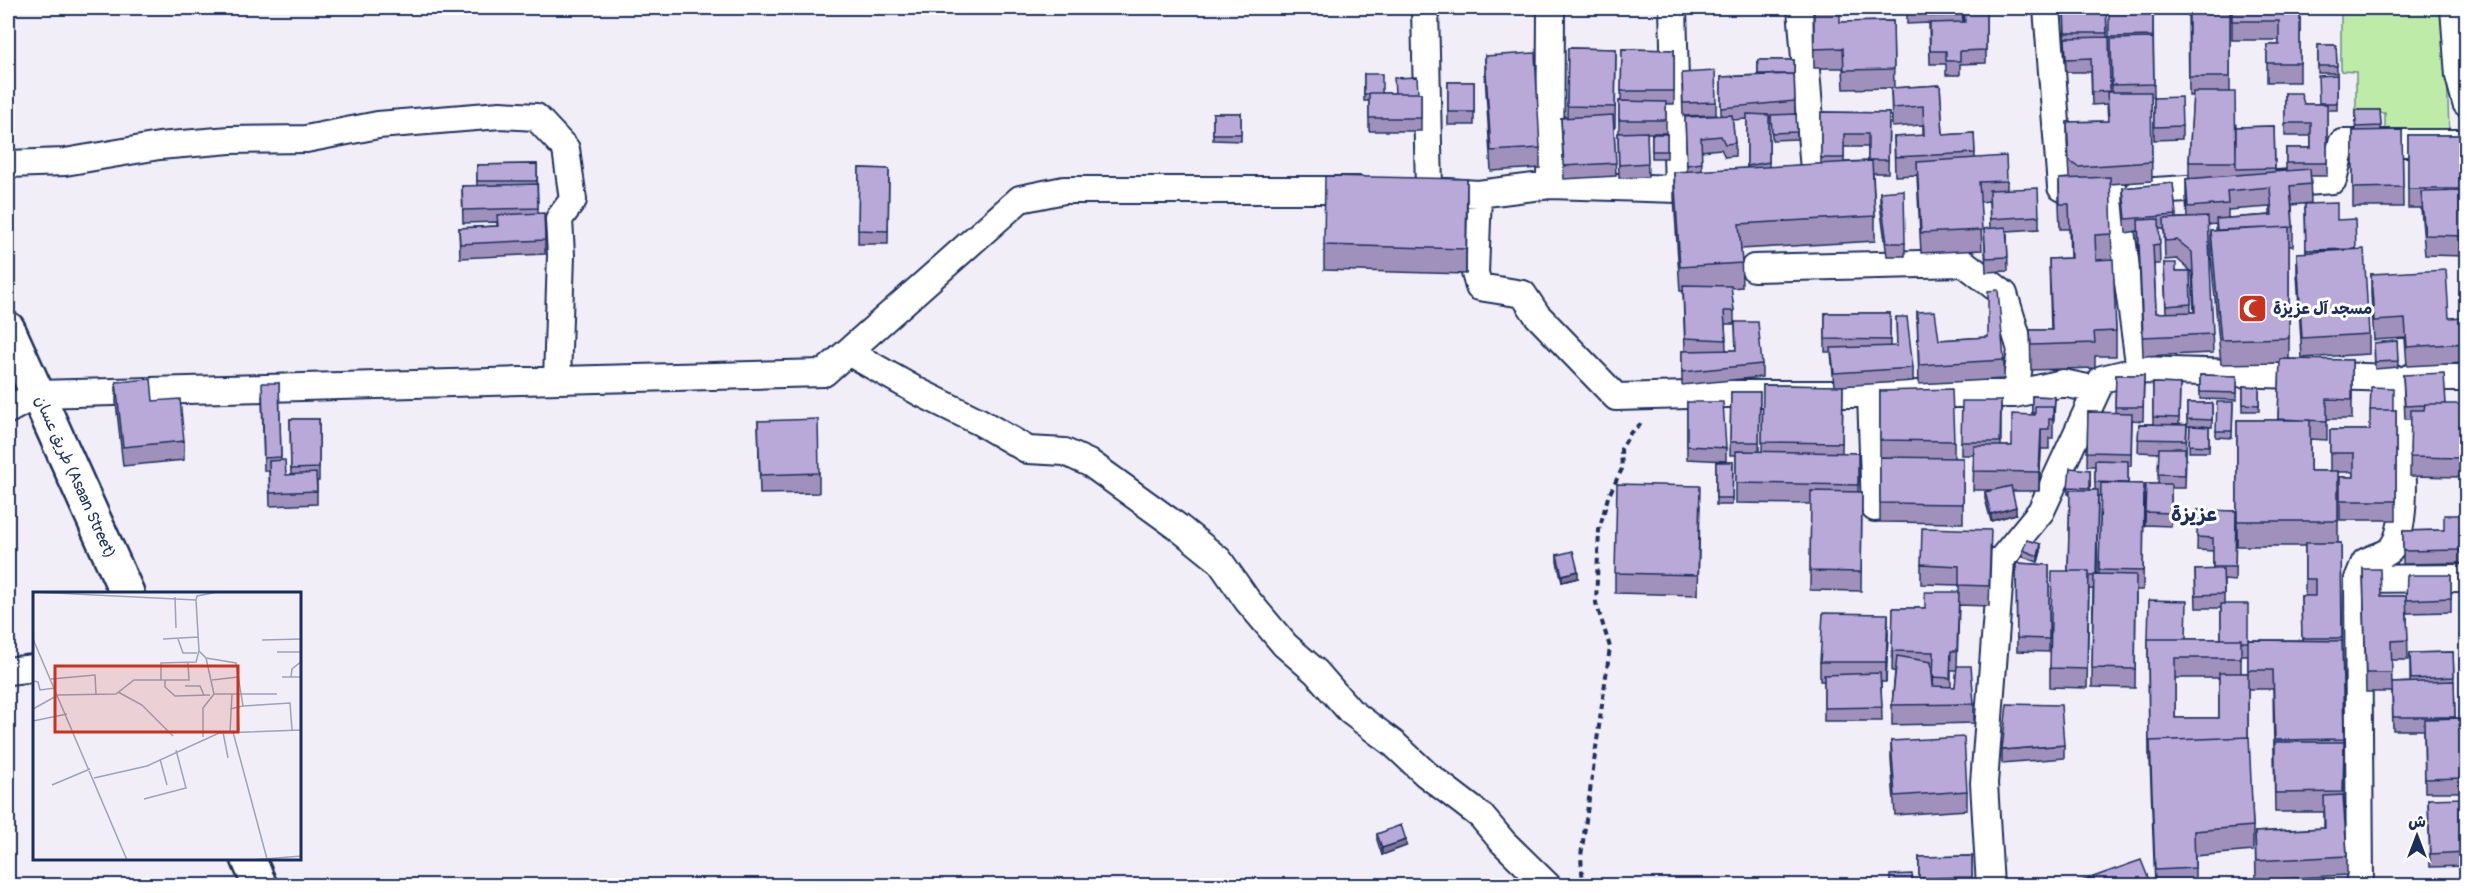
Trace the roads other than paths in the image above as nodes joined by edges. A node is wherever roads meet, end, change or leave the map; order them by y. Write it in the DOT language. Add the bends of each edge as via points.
graph roads {
  1 [pos="1425,8"];
  2 [pos="1551,8"];
  3 [pos="1673,8"];
  4 [pos="1802,8"];
  5 [pos="2047,8"];
  6 [pos="2454,8"];
  7 [pos="2466,103"];
  8 [pos="2466,143"];
  9 [pos="8,164"];
  10 [pos="1550,185"];
  11 [pos="1780,185"];
  12 [pos="1735,187"];
  13 [pos="1678,189"];
  14 [pos="1405,190"];
  15 [pos="1478,194"];
  16 [pos="2116,194"];
  17 [pos="1754,268"];
  18 [pos="8,329"];
  19 [pos="848,352"];
  20 [pos="2140,370"];
  21 [pos="2394,378"];
  22 [pos="2466,378"];
  23 [pos="556,380"];
  24 [pos="2097,390"];
  25 [pos="37,393"];
  26 [pos="2015,393"];
  27 [pos="1871,395"];
  28 [pos="8,410"];
  29 [pos="1875,508"];
  30 [pos="2466,578"];
  31 [pos="2358,579"];
  32 [pos="127,592"];
  33 [pos="33,668"];
  34 [pos="8,671"];
  35 [pos="249,860"];
  36 [pos="260,885"];
  37 [pos="1548,885"];
  38 [pos="1990,885"];
  39 [pos="2360,885"];
  1 -- 14 [label="street"];
  2 -- 10 [label="street"];
  3 -- 13 [label="street"];
  4 -- 11 [label="street" via="1815,183"];
  5 -- 16 [label="street" via="2061,187 2078,196"];
  6 -- 7 [label="street" via="2458,76"];
  8 -- 16 [label="street" via="2342,143 2333,180"];
  9 -- 23 [label="street" via="65,162 159,146 218,141 306,139 378,124 500,115 536,117 566,149 573,200 560,219"];
  10 -- 13 [label="street"];
  10 -- 15 [label="street"];
  12 -- 13 [label="street"];
  14 -- 15 [label="street"];
  14 -- 19 [label="street" via="1064,190 1020,199"];
  15 -- 27 [label="street" via="1475,273 1479,287 1523,294 1537,315 1616,397"];
  16 -- 20 [label="street"];
  17 -- 26 [label="street" via="1964,263 2004,294 2021,350"];
  18 -- 25 [label="street, طريق عسان (Asaan Street)"];
  19 -- 23 [label="street" via="824,373"];
  19 -- 37 [label="street" via="1028,450 1065,452 1091,464 1178,527 1219,560 1285,645 1316,672 1350,711 1481,816"];
  20 -- 21 [label="street"];
  20 -- 24 [label="street" via="2103,379"];
  21 -- 22 [label="street"];
  21 -- 31 [label="street" via="2402,437 2401,531 2390,550 2365,562"];
  23 -- 25 [label="street"];
  24 -- 26 [label="street" via="2063,383"];
  24 -- 38 [label="street" via="2041,511 2001,560 1984,783"];
  25 -- 28 [label="street"];
  25 -- 32 [label="street, طريق عسان (Asaan Street)"];
  26 -- 27 [label="street"];
  27 -- 29 [label="street"];
  30 -- 31 [label="street"];
  31 -- 39 [label="street"];
  33 -- 34 [label="street"];
  35 -- 36 [label="street"];
}
